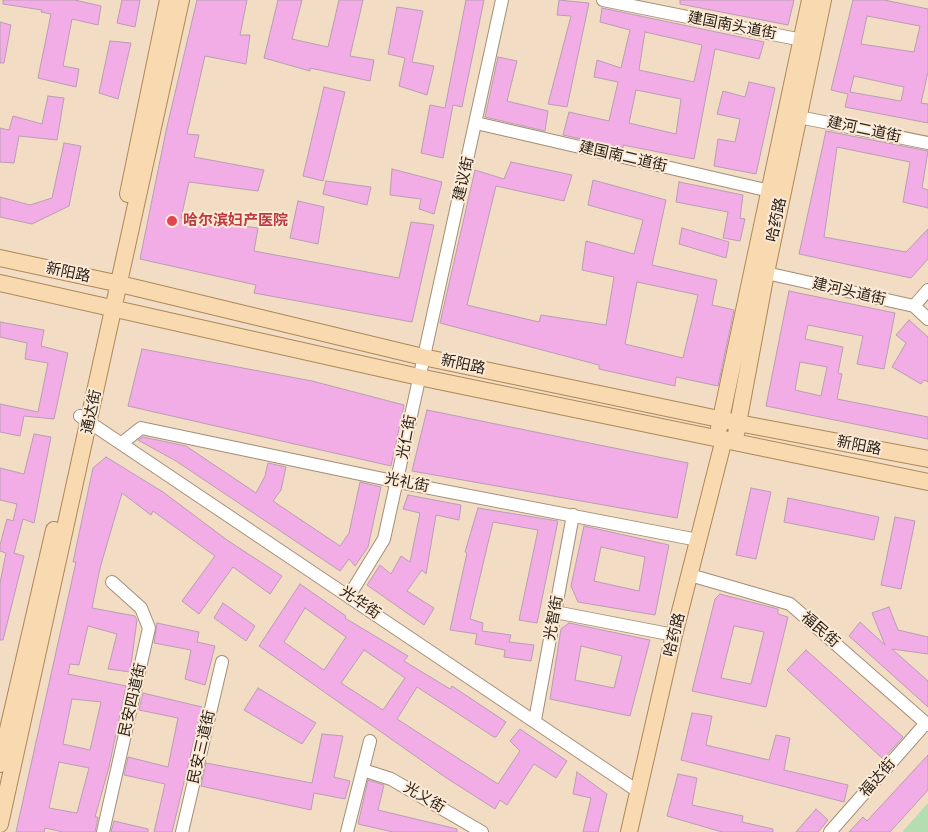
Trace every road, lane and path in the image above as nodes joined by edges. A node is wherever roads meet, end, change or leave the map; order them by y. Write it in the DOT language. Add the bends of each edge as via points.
graph roads {
  1 [pos="168,0"];
  2 [pos="181,0"];
  3 [pos="502,0"];
  4 [pos="604,0"];
  5 [pos="810,0"];
  6 [pos="823,0"];
  7 [pos="802,40"];
  8 [pos="799,116"];
  9 [pos="476,123"];
  10 [pos="928,143"];
  11 [pos="770,191"];
  12 [pos="0,258"];
  13 [pos="766,273"];
  14 [pos="0,283"];
  15 [pos="115,283"];
  16 [pos="928,290"];
  17 [pos="914,306"];
  18 [pos="110,307"];
  19 [pos="928,319"];
  20 [pos="423,357"];
  21 [pos="419,377"];
  22 [pos="85,419"];
  23 [pos="721,419"];
  24 [pos="738,423"];
  25 [pos="725,439"];
  26 [pos="122,444"];
  27 [pos="928,459"];
  28 [pos="398,482"];
  29 [pos="928,482"];
  30 [pos="573,515"];
  31 [pos="698,540"];
  32 [pos="690,575"];
  33 [pos="112,582"];
  34 [pos="349,596"];
  35 [pos="555,612"];
  36 [pos="674,635"];
  37 [pos="222,662"];
  38 [pos="536,720"];
  39 [pos="927,724"];
  40 [pos="370,741"];
  41 [pos="0,764"];
  42 [pos="363,770"];
  43 [pos="639,792"];
  44 [pos="0,824"];
  45 [pos="103,832"];
  46 [pos="182,832"];
  47 [pos="347,832"];
  48 [pos="482,832"];
  49 [pos="629,832"];
  50 [pos="830,832"];
  1 -- 15 [label="main road, 通达街"];
  2 -- 15 [label="main road, 通达街"];
  3 -- 9 [label="street, 建议街"];
  4 -- 7 [label="street, 建国南头道街"];
  5 -- 7 [label="main road, 哈药路"];
  6 -- 8 [label="main road, 哈药路"];
  7 -- 11 [label="main road, 哈药路"];
  8 -- 10 [label="street, 建河二道街"];
  8 -- 13 [label="main road, 哈药路"];
  9 -- 11 [label="street, 建国南二道街"];
  9 -- 20 [label="street, 建议街"];
  11 -- 23 [label="main road, 哈药路"];
  12 -- 15 [label="main road, 新阳路"];
  13 -- 17 [label="street, 建河头道街"];
  13 -- 24 [label="main road, 哈药路"];
  14 -- 18 [label="main road, 新阳路"];
  15 -- 18 [label="main road, 通达街"];
  15 -- 20 [label="main road, 新阳路"];
  16 -- 17 [label="street"];
  17 -- 19 [label="street"];
  18 -- 21 [label="main road, 新阳路"];
  18 -- 22 [label="main road, 通达街"];
  20 -- 21 [label="street, 光仁街"];
  20 -- 23 [label="main road, 新阳路"];
  21 -- 25 [label="main road, 新阳路"];
  21 -- 28 [label="street, 光仁街"];
  22 -- 26 [label="street, 光华街"];
  22 -- 41 [label="main road, 通达街"];
  22 -- 44 [label="main road, 通达街"];
  23 -- 24 [label="main road, 新阳路"];
  23 -- 25 [label="main road, 哈药路"];
  24 -- 25 [label="main road, 哈药路"];
  24 -- 27 [label="main road, 新阳路"];
  25 -- 29 [label="main road, 新阳路"];
  25 -- 31 [label="main road, 哈药路"];
  26 -- 28 [label="street, 光礼街" via="141,428"];
  26 -- 34 [label="street, 光华街"];
  28 -- 30 [label="street, 光礼街"];
  28 -- 34 [label="street, 光仁街" via="384,539"];
  30 -- 31 [label="street, 光礼街"];
  30 -- 35 [label="street, 光智街"];
  31 -- 32 [label="main road, 哈药路"];
  32 -- 36 [label="main road, 哈药路"];
  32 -- 39 [label="street, 福民街" via="790,604"];
  33 -- 45 [label="street, 民安四道街" via="140,608 149,628"];
  34 -- 38 [label="street, 光华街"];
  35 -- 36 [label="street"];
  35 -- 38 [label="street, 光智街"];
  36 -- 43 [label="main road, 哈药路"];
  37 -- 46 [label="street, 民安三道街"];
  38 -- 43 [label="street, 光华街"];
  39 -- 50 [label="street, 福达街"];
  40 -- 42 [label="street"];
  42 -- 47 [label="street"];
  42 -- 48 [label="street, 光义街" via="391,779"];
  43 -- 49 [label="main road, 哈药路"];
}
